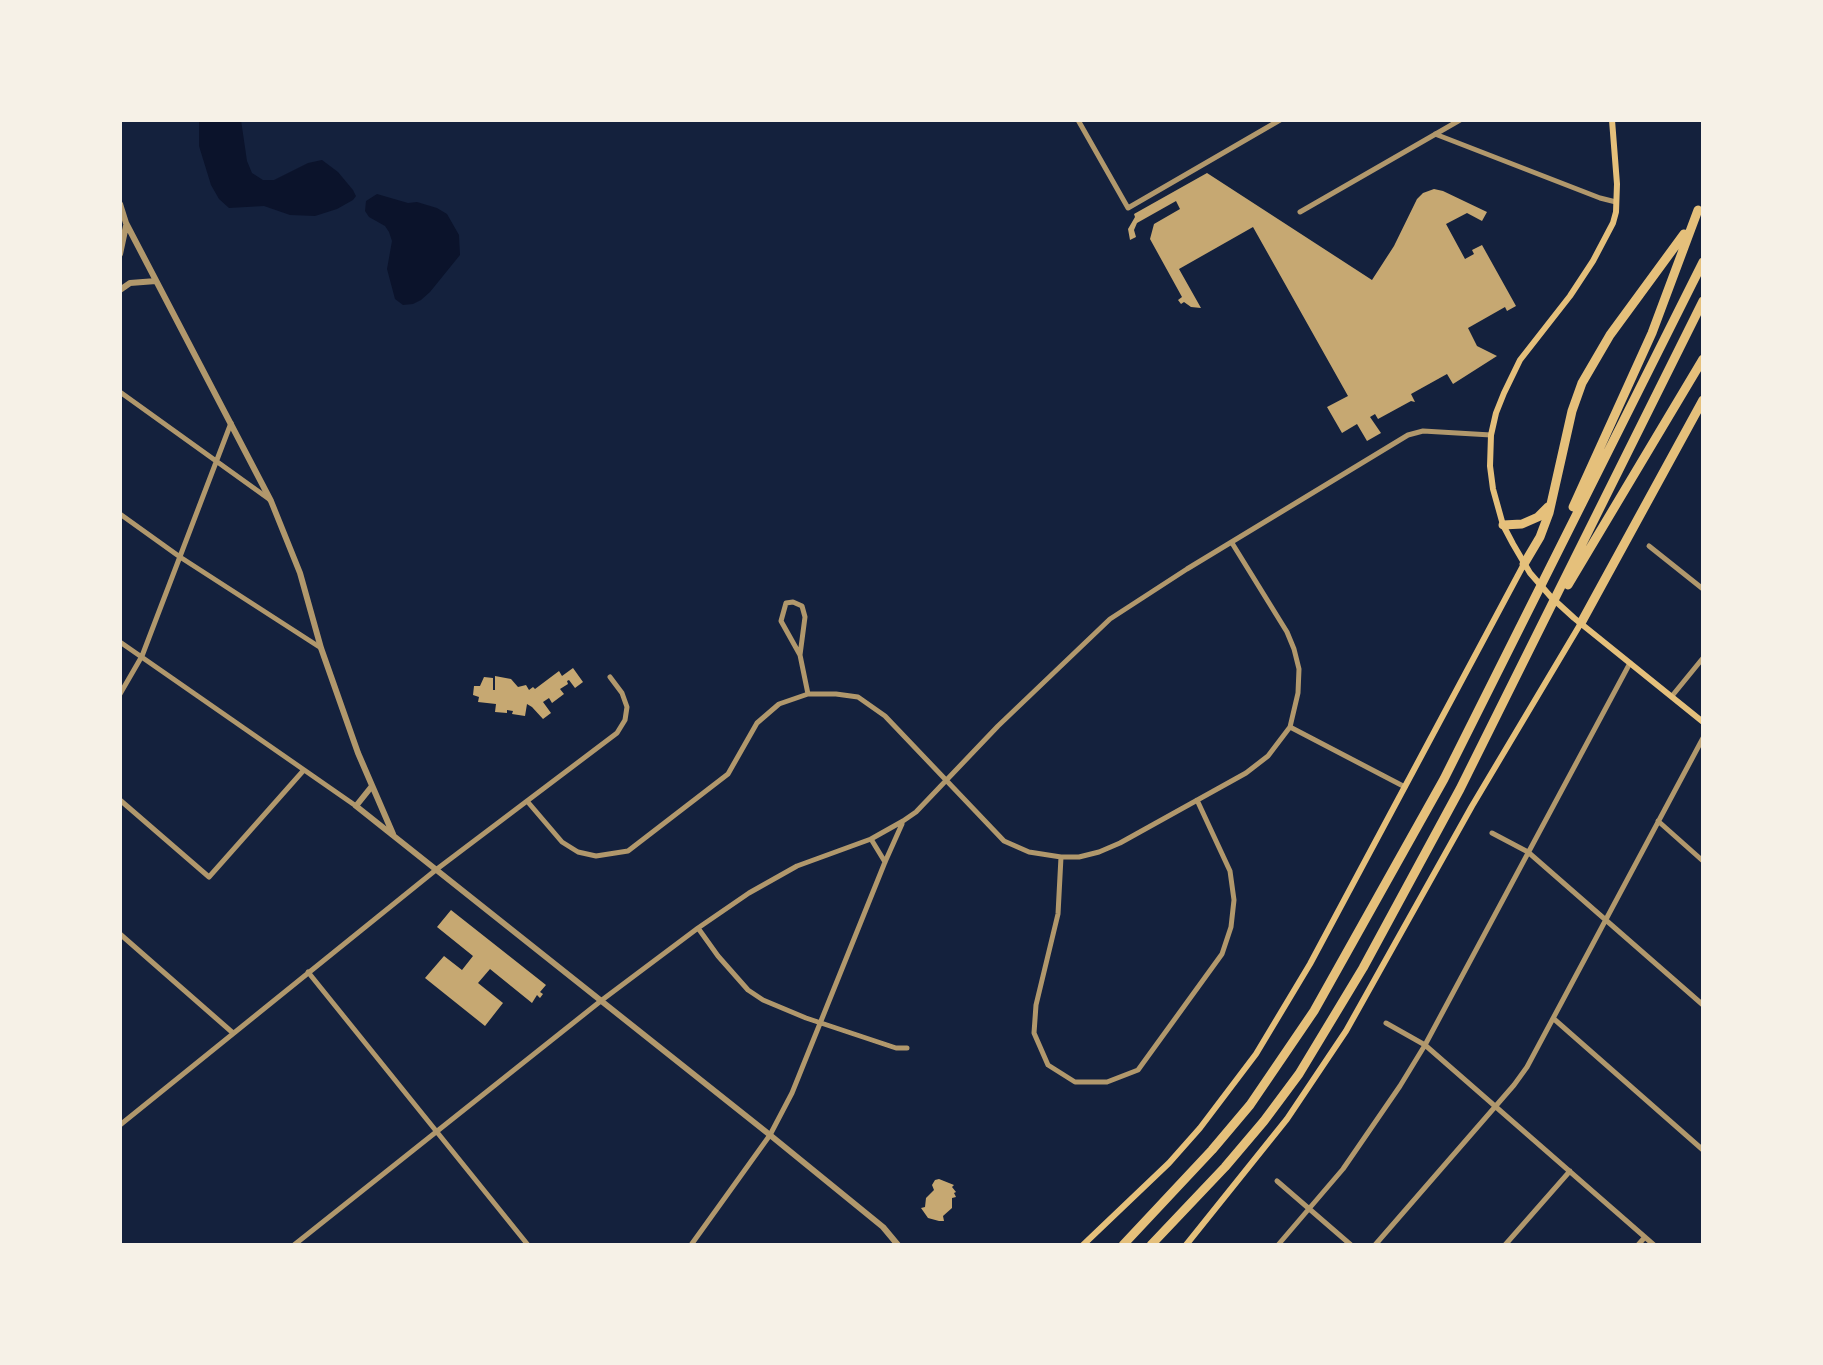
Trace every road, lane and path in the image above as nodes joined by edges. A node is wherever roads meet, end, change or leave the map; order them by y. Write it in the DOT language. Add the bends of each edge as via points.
graph roads {
  1 [pos="1078,120"];
  2 [pos="1280,120"];
  3 [pos="1460,120"];
  4 [pos="1612,120"];
  5 [pos="1435,134"];
  6 [pos="1616,202"];
  7 [pos="120,204"];
  8 [pos="1700,205"];
  9 [pos="1300,212"];
  10 [pos="126,223"];
  11 [pos="120,254"];
  12 [pos="1703,262"];
  13 [pos="156,281"];
  14 [pos="120,290"];
  15 [pos="1703,301"];
  16 [pos="1703,359"];
  17 [pos="120,392"];
  18 [pos="1703,404"];
  19 [pos="231,423"];
  20 [pos="1491,435"];
  21 [pos="217,461"];
  22 [pos="272,501"];
  23 [pos="1550,505"];
  24 [pos="120,514"];
  25 [pos="1504,525"];
  26 [pos="1232,543"];
  27 [pos="1650,546"];
  28 [pos="180,556"];
  29 [pos="1527,568"];
  30 [pos="1703,589"];
  31 [pos="1577,621"];
  32 [pos="1520,625"];
  33 [pos="1538,634"];
  34 [pos="120,642"];
  35 [pos="321,648"];
  36 [pos="142,656"];
  37 [pos="800,656"];
  38 [pos="1703,658"];
  39 [pos="1630,662"];
  40 [pos="610,676"];
  41 [pos="120,694"];
  42 [pos="808,694"];
  43 [pos="1672,696"];
  44 [pos="1703,722"];
  45 [pos="1290,728"];
  46 [pos="1703,738"];
  47 [pos="303,771"];
  48 [pos="945,780"];
  49 [pos="372,786"];
  50 [pos="1405,787"];
  51 [pos="120,800"];
  52 [pos="1198,800"];
  53 [pos="527,801"];
  54 [pos="356,806"];
  55 [pos="903,821"];
  56 [pos="1658,821"];
  57 [pos="1492,834"];
  58 [pos="393,835"];
  59 [pos="871,840"];
  60 [pos="1528,852"];
  61 [pos="1061,857"];
  62 [pos="885,862"];
  63 [pos="1703,862"];
  64 [pos="436,869"];
  65 [pos="1606,919"];
  66 [pos="698,928"];
  67 [pos="120,934"];
  68 [pos="308,972"];
  69 [pos="602,1000"];
  70 [pos="1703,1006"];
  71 [pos="1554,1019"];
  72 [pos="820,1022"];
  73 [pos="1386,1023"];
  74 [pos="233,1033"];
  75 [pos="1425,1045"];
  76 [pos="907,1048"];
  77 [pos="1496,1106"];
  78 [pos="120,1125"];
  79 [pos="436,1131"];
  80 [pos="770,1135"];
  81 [pos="1703,1150"];
  82 [pos="1570,1171"];
  83 [pos="1277,1181"];
  84 [pos="1310,1209"];
  85 [pos="1645,1237"];
  86 [pos="294,1245"];
  87 [pos="528,1245"];
  88 [pos="691,1245"];
  89 [pos="898,1245"];
  90 [pos="1084,1245"];
  91 [pos="1122,1245"];
  92 [pos="1150,1245"];
  93 [pos="1186,1245"];
  94 [pos="1278,1245"];
  95 [pos="1351,1245"];
  96 [pos="1375,1245"];
  97 [pos="1504,1245"];
  98 [pos="1638,1245"];
  99 [pos="1654,1245"];
  1 -- 2 [label="street" via="1128,208"];
  3 -- 5 [label="street"];
  4 -- 6 [label="main road"];
  5 -- 6 [label="street"];
  5 -- 9 [label="street"];
  6 -- 20 [label="main road" via="1600,250 1520,360"];
  7 -- 10 [label="street"];
  8 -- 23 [label="highway" via="1582,384"];
  8 -- 32 [label="highway" via="1645,348"];
  10 -- 11 [label="street"];
  10 -- 13 [label="street"];
  12 -- 32 [label="highway"];
  13 -- 14 [label="street"];
  13 -- 19 [label="street"];
  15 -- 33 [label="highway"];
  16 -- 33 [label="highway"];
  17 -- 21 [label="street"];
  18 -- 31 [label="highway"];
  19 -- 21 [label="street"];
  19 -- 22 [label="street"];
  20 -- 25 [label="main road" via="1492,489"];
  20 -- 26 [label="street" via="1408,435"];
  21 -- 22 [label="street"];
  21 -- 28 [label="street"];
  22 -- 35 [label="street"];
  23 -- 25 [label="highway" via="1522,524"];
  23 -- 29 [label="highway"];
  24 -- 28 [label="street"];
  25 -- 29 [label="main road"];
  26 -- 45 [label="street" via="1294,649 1298,693"];
  26 -- 48 [label="street" via="1110,619"];
  27 -- 30 [label="street"];
  28 -- 35 [label="street"];
  28 -- 36 [label="street"];
  29 -- 31 [label="main road"];
  29 -- 50 [label="main road"];
  31 -- 39 [label="main road"];
  31 -- 93 [label="main road" via="1336,1046"];
  32 -- 91 [label="highway" via="1444,779 1314,1012 1250,1105"];
  33 -- 92 [label="highway" via="1332,1022 1264,1121"];
  34 -- 36 [label="street"];
  35 -- 49 [label="street"];
  36 -- 41 [label="street"];
  36 -- 47 [label="street"];
  37 -- 37 [label="street" via="804,612 786,603 781,621"];
  37 -- 42 [label="street"];
  38 -- 43 [label="street"];
  39 -- 43 [label="main road"];
  39 -- 60 [label="street"];
  40 -- 53 [label="street" via="627,707 617,733"];
  42 -- 48 [label="street" via="870,704"];
  42 -- 53 [label="street" via="779,704 756,724 728,774 628,851 578,852"];
  43 -- 44 [label="main road"];
  45 -- 50 [label="street"];
  45 -- 52 [label="street" via="1260,764"];
  46 -- 56 [label="street"];
  47 -- 51 [label="street" via="209,877"];
  47 -- 54 [label="street"];
  48 -- 55 [label="street"];
  48 -- 61 [label="street" via="1004,841"];
  49 -- 54 [label="street"];
  49 -- 58 [label="street"];
  50 -- 90 [label="main road" via="1256,1054 1200,1128"];
  52 -- 61 [label="street" via="1099,852"];
  52 -- 61 [label="street" via="1230,871 1232,927 1222,954 1138,1070 1107,1082 1075,1082 1048,1065 1034,1033 1058,914"];
  53 -- 64 [label="street"];
  54 -- 58 [label="street"];
  55 -- 59 [label="street"];
  55 -- 62 [label="street"];
  56 -- 63 [label="street"];
  56 -- 65 [label="street"];
  57 -- 60 [label="street"];
  58 -- 64 [label="street"];
  59 -- 62 [label="street"];
  59 -- 66 [label="street" via="797,866"];
  60 -- 65 [label="street"];
  60 -- 75 [label="street"];
  62 -- 72 [label="street"];
  64 -- 68 [label="street"];
  64 -- 69 [label="street"];
  65 -- 70 [label="street"];
  65 -- 71 [label="street"];
  66 -- 69 [label="street"];
  66 -- 72 [label="street" via="748,990"];
  67 -- 74 [label="street"];
  68 -- 74 [label="street"];
  68 -- 79 [label="street"];
  69 -- 79 [label="street"];
  69 -- 80 [label="street"];
  71 -- 77 [label="street"];
  71 -- 81 [label="street"];
  72 -- 76 [label="street"];
  72 -- 80 [label="street"];
  73 -- 75 [label="street"];
  74 -- 78 [label="street"];
  75 -- 77 [label="street"];
  75 -- 84 [label="street"];
  77 -- 82 [label="street"];
  77 -- 96 [label="street"];
  79 -- 86 [label="street"];
  79 -- 87 [label="street"];
  80 -- 88 [label="street"];
  80 -- 89 [label="street"];
  82 -- 85 [label="street"];
  82 -- 97 [label="street"];
  83 -- 84 [label="street"];
  84 -- 94 [label="street"];
  84 -- 95 [label="street"];
  85 -- 98 [label="street"];
  85 -- 99 [label="street"];
}
